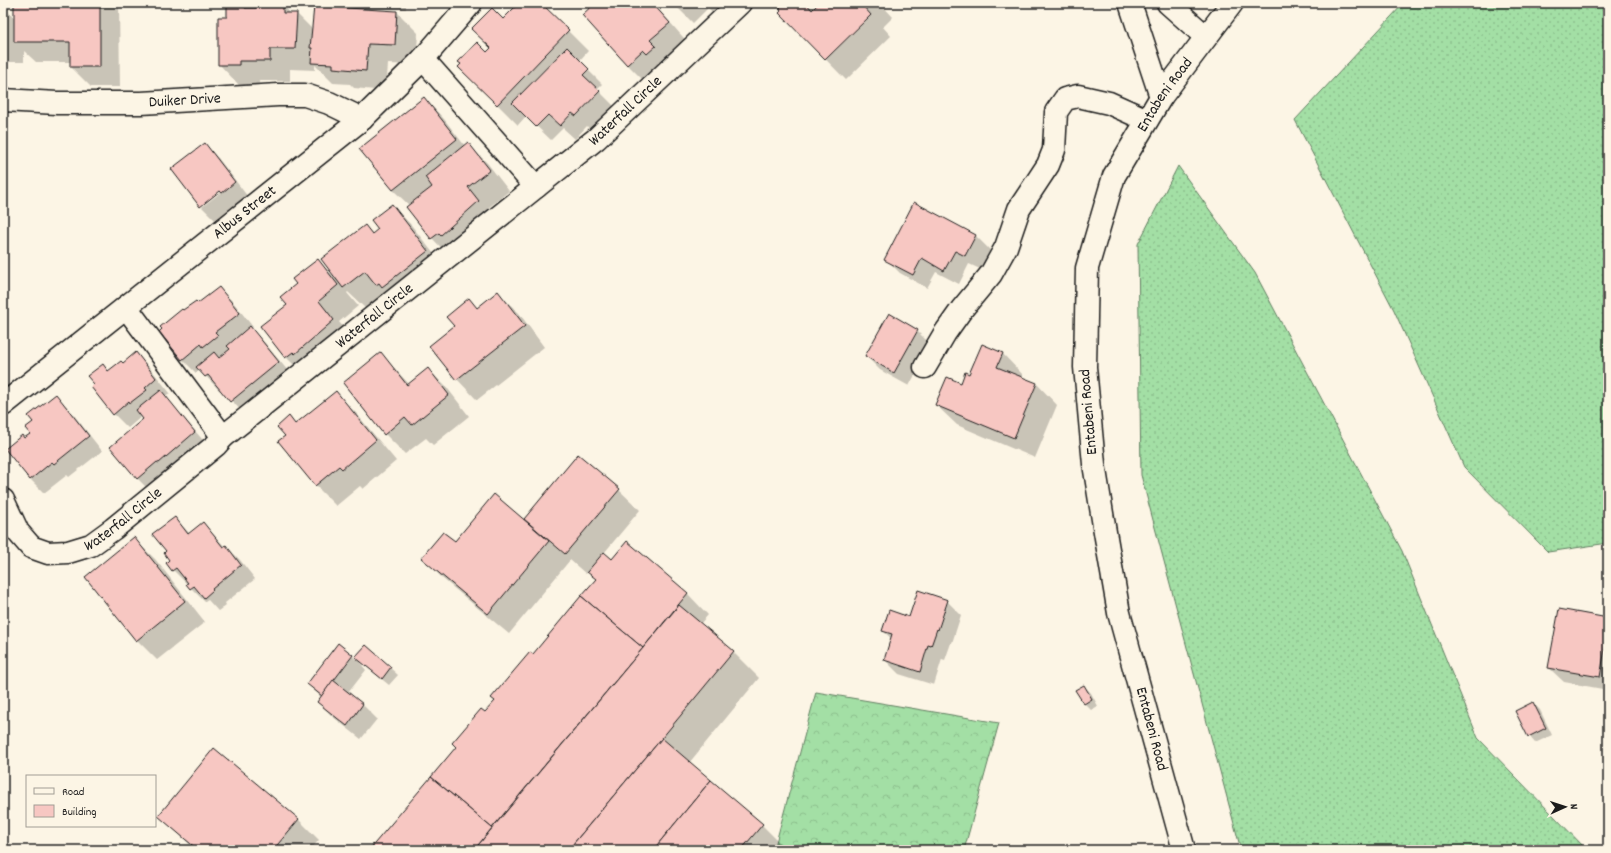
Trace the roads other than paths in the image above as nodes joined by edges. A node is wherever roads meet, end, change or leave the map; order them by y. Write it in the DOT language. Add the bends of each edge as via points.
graph roads {
  1 [pos="471,3"];
  2 [pos="740,3"];
  3 [pos="1130,3"];
  4 [pos="1168,3"];
  5 [pos="1232,3"];
  6 [pos="1206,37"];
  7 [pos="423,59"];
  8 [pos="1161,97"];
  9 [pos="3,100"];
  10 [pos="362,119"];
  11 [pos="1147,120"];
  12 [pos="536,187"];
  13 [pos="126,307"];
  14 [pos="925,367"];
  15 [pos="3,405"];
  16 [pos="223,437"];
  17 [pos="3,500"];
  18 [pos="1184,850"];
  1 -- 7 [label="street, Albus Street"];
  2 -- 12 [label="street, Waterfall Circle" via="596,139"];
  3 -- 8 [label="street"];
  4 -- 6 [label="street"];
  5 -- 6 [label="street, Entabeni Road"];
  6 -- 8 [label="street, Entabeni Road"];
  7 -- 10 [label="street, Albus Street"];
  7 -- 12 [label="street"];
  8 -- 11 [label="street, Entabeni Road"];
  9 -- 10 [label="street, Duiker Drive" via="141,103 305,95"];
  10 -- 13 [label="street, Albus Street"];
  11 -- 14 [label="street" via="1109,103 1078,96 1065,99 1056,112 1054,150 1019,209 1006,247 991,274 962,309"];
  11 -- 18 [label="street, Entabeni Road" via="1114,176 1087,268 1084,367 1094,464 1119,613"];
  12 -- 16 [label="street, Waterfall Circle"];
  13 -- 15 [label="street, Albus Street"];
  13 -- 16 [label="street"];
  16 -- 17 [label="street, Waterfall Circle" via="92,545 68,552 48,553 31,546 18,532"];
}
